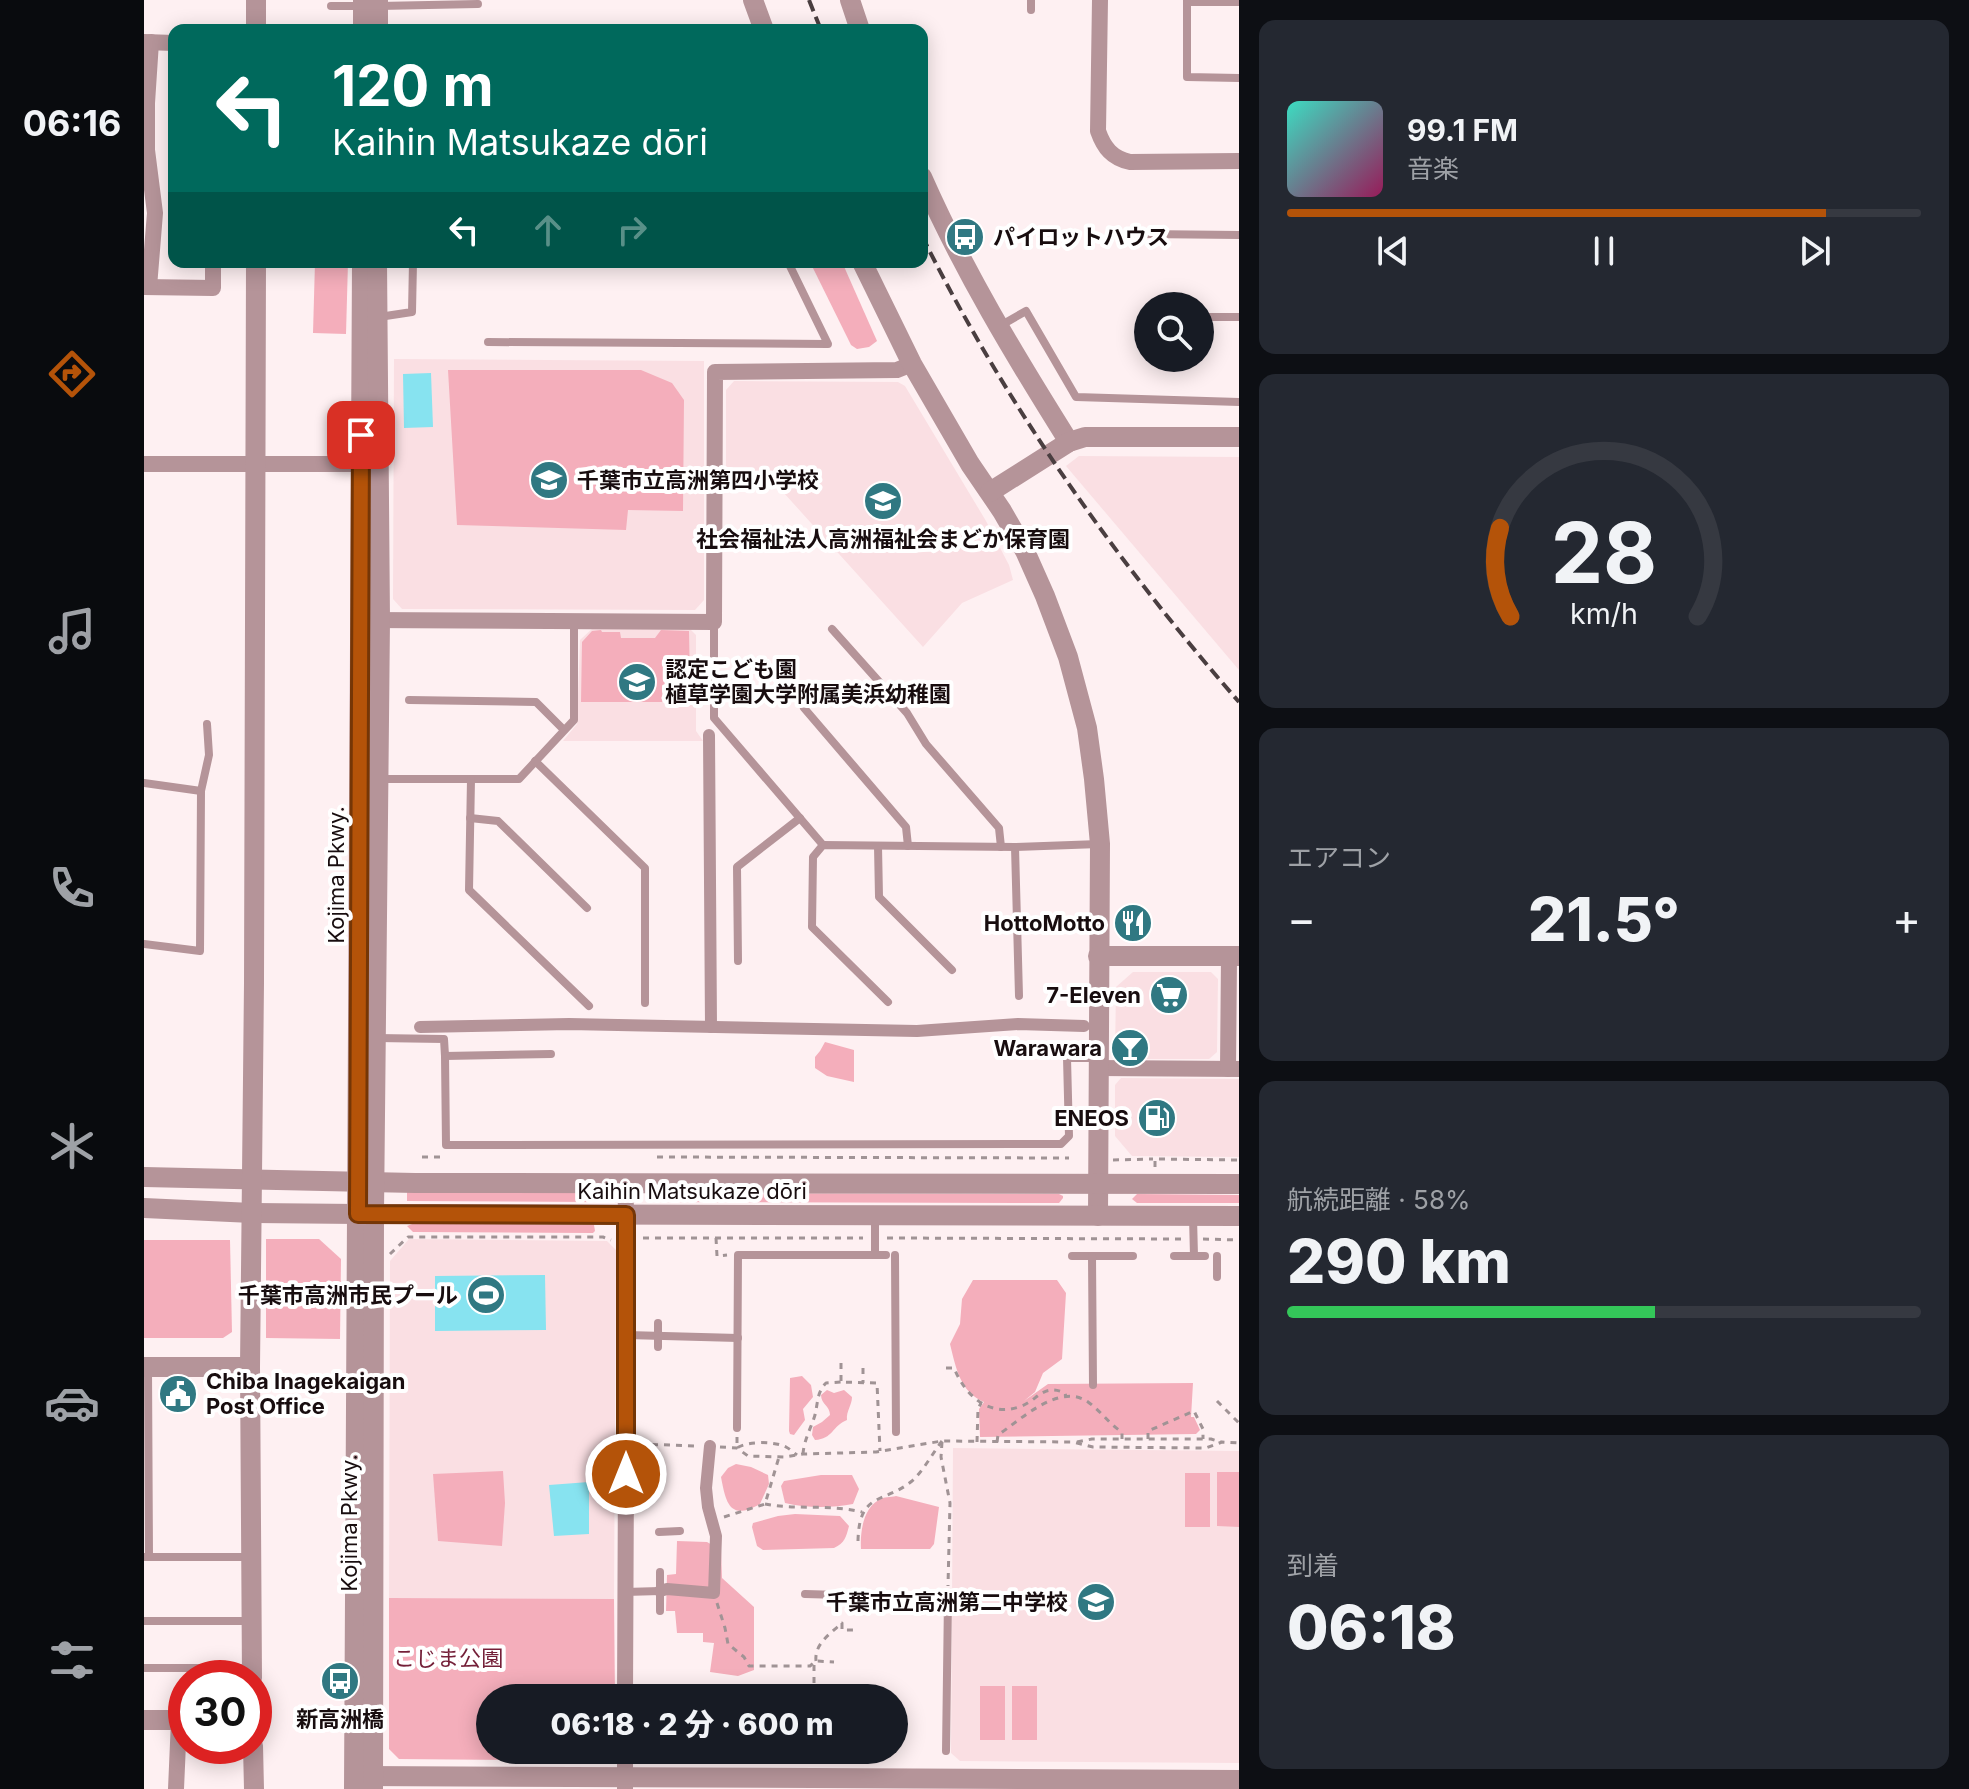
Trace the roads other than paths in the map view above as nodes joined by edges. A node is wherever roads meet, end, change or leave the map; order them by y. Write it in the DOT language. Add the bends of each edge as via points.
graph roads {
  1 [pos="256,0"];
  2 [pos="753,0"];
  3 [pos="850,0"];
  4 [pos="1100,0"];
  5 [pos="1187,1"];
  6 [pos="1239,2"];
  7 [pos="371,3"];
  8 [pos="478,4"];
  9 [pos="331,6"];
  10 [pos="256,24"];
  11 [pos="365,24"];
  12 [pos="376,24"];
  13 [pos="762,24"];
  14 [pos="858,24"];
  15 [pos="148,42"];
  16 [pos="168,43"];
  17 [pos="1239,78"];
  18 [pos="1239,161"];
  19 [pos="928,189"];
  20 [pos="1142,234"];
  21 [pos="1239,235"];
  22 [pos="213,268"];
  23 [pos="256,268"];
  24 [pos="363,268"];
  25 [pos="376,268"];
  26 [pos="413,268"];
  27 [pos="791,268"];
  28 [pos="865,268"];
  29 [pos="147,287"];
  30 [pos="1214,317"];
  31 [pos="1239,317"];
  32 [pos="369,318"];
  33 [pos="998,327"];
  34 [pos="488,342"];
  35 [pos="912,364"];
  36 [pos="1239,402"];
  37 [pos="1239,437"];
  38 [pos="1069,442"];
  39 [pos="144,464"];
  40 [pos="255,464"];
  41 [pos="361,464"];
  42 [pos="990,492"];
  43 [pos="370,620"];
  44 [pos="574,622"];
  45 [pos="714,622"];
  46 [pos="832,629"];
  47 [pos="409,700"];
  48 [pos="804,708"];
  49 [pos="207,724"];
  50 [pos="564,730"];
  51 [pos="709,735"];
  52 [pos="535,761"];
  53 [pos="378,779"];
  54 [pos="471,779"];
  55 [pos="144,783"];
  56 [pos="201,791"];
  57 [pos="470,818"];
  58 [pos="800,818"];
  59 [pos="1100,844"];
  60 [pos="823,845"];
  61 [pos="878,846"];
  62 [pos="908,846"];
  63 [pos="1001,847"];
  64 [pos="1015,847"];
  65 [pos="587,908"];
  66 [pos="144,944"];
  67 [pos="1098,956"];
  68 [pos="1234,957"];
  69 [pos="738,961"];
  70 [pos="952,970"];
  71 [pos="1019,996"];
  72 [pos="888,1002"];
  73 [pos="645,1003"];
  74 [pos="589,1006"];
  75 [pos="1084,1026"];
  76 [pos="420,1027"];
  77 [pos="711,1027"];
  78 [pos="376,1038"];
  79 [pos="551,1054"];
  80 [pos="445,1056"];
  81 [pos="1098,1063"];
  82 [pos="1234,1069"];
  83 [pos="144,1177"];
  84 [pos="252,1180"];
  85 [pos="366,1182"];
  86 [pos="625,1183"];
  87 [pos="1098,1184"];
  88 [pos="1239,1184"];
  89 [pos="144,1208"];
  90 [pos="252,1213"];
  91 [pos="366,1214"];
  92 [pos="626,1215"];
  93 [pos="875,1215"];
  94 [pos="1098,1216"];
  95 [pos="1193,1216"];
  96 [pos="1239,1216"];
  97 [pos="875,1255"];
  98 [pos="1072,1256"];
  99 [pos="1092,1256"];
  100 [pos="1133,1256"];
  101 [pos="1174,1256"];
  102 [pos="1194,1256"];
  103 [pos="1205,1256"];
  104 [pos="1217,1256"];
  105 [pos="1217,1277"];
  106 [pos="658,1323"];
  107 [pos="626,1335"];
  108 [pos="658,1336"];
  109 [pos="738,1338"];
  110 [pos="658,1347"];
  111 [pos="146,1367"];
  112 [pos="250,1367"];
  113 [pos="1093,1385"];
  114 [pos="737,1428"];
  115 [pos="896,1432"];
  116 [pos="710,1446"];
  117 [pos="680,1531"];
  118 [pos="659,1532"];
  119 [pos="146,1557"];
  120 [pos="251,1557"];
  121 [pos="660,1572"];
  122 [pos="660,1591"];
  123 [pos="625,1592"];
  124 [pos="805,1594"];
  125 [pos="660,1611"];
  126 [pos="144,1621"];
  127 [pos="252,1621"];
  128 [pos="252,1660"];
  129 [pos="144,1668"];
  130 [pos="168,1669"];
  131 [pos="625,1684"];
  132 [pos="144,1720"];
  133 [pos="168,1720"];
  134 [pos="946,1751"];
  135 [pos="178,1764"];
  136 [pos="253,1764"];
  137 [pos="1239,1780"];
  138 [pos="364,1782"];
  139 [pos="625,1783"];
  140 [pos="1121,1784"];
  141 [pos="176,1789"];
  142 [pos="254,1789"];
  1 -- 10 [label="street"];
  2 -- 13 [label="street"];
  3 -- 14 [label="street"];
  4 -- 18 [label="street" via="1098,131 1109,152 1130,162"];
  5 -- 6 [label="lane"];
  5 -- 17 [label="lane" via="1187,77"];
  7 -- 8 [label="lane"];
  7 -- 9 [label="lane"];
  7 -- 11 [label="street"];
  7 -- 12 [label="street"];
  15 -- 16 [label="street"];
  15 -- 29 [label="street" via="147,150 155,213"];
  19 -- 33 [label="street"];
  20 -- 21 [label="lane"];
  22 -- 29 [label="street" via="213,288"];
  23 -- 40 [label="street"];
  24 -- 32 [label="street, Kojima Pkwy."];
  25 -- 32 [label="street, Kojima Pkwy."];
  26 -- 32 [label="lane" via="412,312"];
  27 -- 34 [label="lane" via="828,344"];
  28 -- 35 [label="street"];
  30 -- 31 [label="lane"];
  32 -- 41 [label="street, Kojima Pkwy."];
  32 -- 43 [label="street, Kojima Pkwy."];
  33 -- 36 [label="lane" via="1026,311 1076,397"];
  33 -- 38 [label="street"];
  35 -- 42 [label="street"];
  35 -- 45 [label="street" via="897,370 715,372"];
  37 -- 38 [label="street" via="1085,437"];
  38 -- 42 [label="street"];
  39 -- 40 [label="street"];
  40 -- 41 [label="street"];
  40 -- 84 [label="street"];
  41 -- 43 [label="street, Kojima Pkwy."];
  42 -- 59 [label="street" via="1025,551 1068,657 1087,728"];
  43 -- 44 [label="street"];
  43 -- 53 [label="street, Kojima Pkwy."];
  43 -- 85 [label="street, Kojima Pkwy."];
  44 -- 45 [label="street"];
  44 -- 50 [label="lane" via="574,720"];
  45 -- 58 [label="lane" via="714,718"];
  46 -- 63 [label="lane" via="999,828"];
  47 -- 50 [label="lane" via="536,702"];
  48 -- 62 [label="lane" via="906,827"];
  49 -- 56 [label="lane" via="209,755"];
  50 -- 52 [label="lane"];
  51 -- 77 [label="street"];
  52 -- 54 [label="lane" via="519,779"];
  52 -- 73 [label="lane" via="645,868"];
  53 -- 54 [label="lane"];
  53 -- 78 [label="street, Kojima Pkwy."];
  54 -- 57 [label="lane"];
  55 -- 56 [label="lane"];
  56 -- 66 [label="lane" via="200,951"];
  57 -- 65 [label="lane" via="498,821"];
  57 -- 74 [label="lane" via="469,890"];
  58 -- 60 [label="lane"];
  58 -- 69 [label="lane" via="737,867"];
  59 -- 64 [label="lane"];
  59 -- 67 [label="street"];
  60 -- 61 [label="lane"];
  60 -- 72 [label="lane" via="813,857 812,927"];
  61 -- 62 [label="lane"];
  61 -- 70 [label="lane" via="879,897"];
  62 -- 63 [label="lane"];
  63 -- 64 [label="lane"];
  64 -- 71 [label="lane"];
  67 -- 68 [label="street"];
  67 -- 81 [label="street"];
  68 -- 82 [label="street"];
  75 -- 77 [label="street" via="917,1031"];
  76 -- 77 [label="street"];
  78 -- 80 [label="lane" via="444,1039"];
  78 -- 85 [label="street, Kojima Pkwy."];
  79 -- 80 [label="lane"];
  80 -- 81 [label="lane" via="446,1145 1061,1144 1069,1136 1067,1058"];
  81 -- 82 [label="street"];
  81 -- 87 [label="street"];
  83 -- 84 [label="street, Kaihin Matsukaze dōri"];
  84 -- 85 [label="street, Kaihin Matsukaze dōri"];
  84 -- 90 [label="street"];
  85 -- 86 [label="street, Kaihin Matsukaze dōri"];
  85 -- 91 [label="street, Kojima Pkwy."];
  86 -- 87 [label="street, Kaihin Matsukaze dōri"];
  86 -- 92 [label="street"];
  87 -- 88 [label="street, Kaihin Matsukaze dōri"];
  87 -- 94 [label="street"];
  89 -- 90 [label="street, Kaihin Matsukaze dōri"];
  90 -- 91 [label="street, Kaihin Matsukaze dōri"];
  90 -- 112 [label="street"];
  91 -- 92 [label="street, Kaihin Matsukaze dōri"];
  91 -- 138 [label="street, Kojima Pkwy."];
  92 -- 93 [label="street, Kaihin Matsukaze dōri"];
  92 -- 107 [label="street"];
  93 -- 94 [label="street, Kaihin Matsukaze dōri"];
  93 -- 97 [label="lane"];
  94 -- 95 [label="street, Kaihin Matsukaze dōri"];
  95 -- 96 [label="street, Kaihin Matsukaze dōri"];
  95 -- 102 [label="lane"];
  97 -- 109 [label="lane" via="738,1255"];
  97 -- 115 [label="lane" via="891,1255"];
  98 -- 99 [label="lane"];
  99 -- 100 [label="lane"];
  99 -- 113 [label="lane"];
  101 -- 102 [label="lane"];
  102 -- 103 [label="lane"];
  104 -- 105 [label="lane"];
  106 -- 108 [label="lane"];
  107 -- 108 [label="lane"];
  107 -- 123 [label="street"];
  108 -- 109 [label="lane"];
  108 -- 110 [label="lane"];
  109 -- 114 [label="lane"];
  111 -- 112 [label="street"];
  111 -- 119 [label="lane"];
  112 -- 120 [label="street"];
  116 -- 122 [label="street" via="706,1488 716,1536 714,1593"];
  117 -- 118 [label="lane"];
  119 -- 120 [label="lane"];
  120 -- 127 [label="street"];
  121 -- 122 [label="lane"];
  122 -- 123 [label="lane"];
  122 -- 125 [label="lane"];
  123 -- 131 [label="street"];
  124 -- 134 [label="lane" via="948,1598"];
  126 -- 127 [label="lane"];
  127 -- 128 [label="street"];
  129 -- 130 [label="lane"];
  132 -- 133 [label="street"];
  135 -- 141 [label="street"];
  136 -- 142 [label="street"];
  137 -- 140 [label="street"];
  138 -- 139 [label="street"];
  139 -- 140 [label="street"];
}
